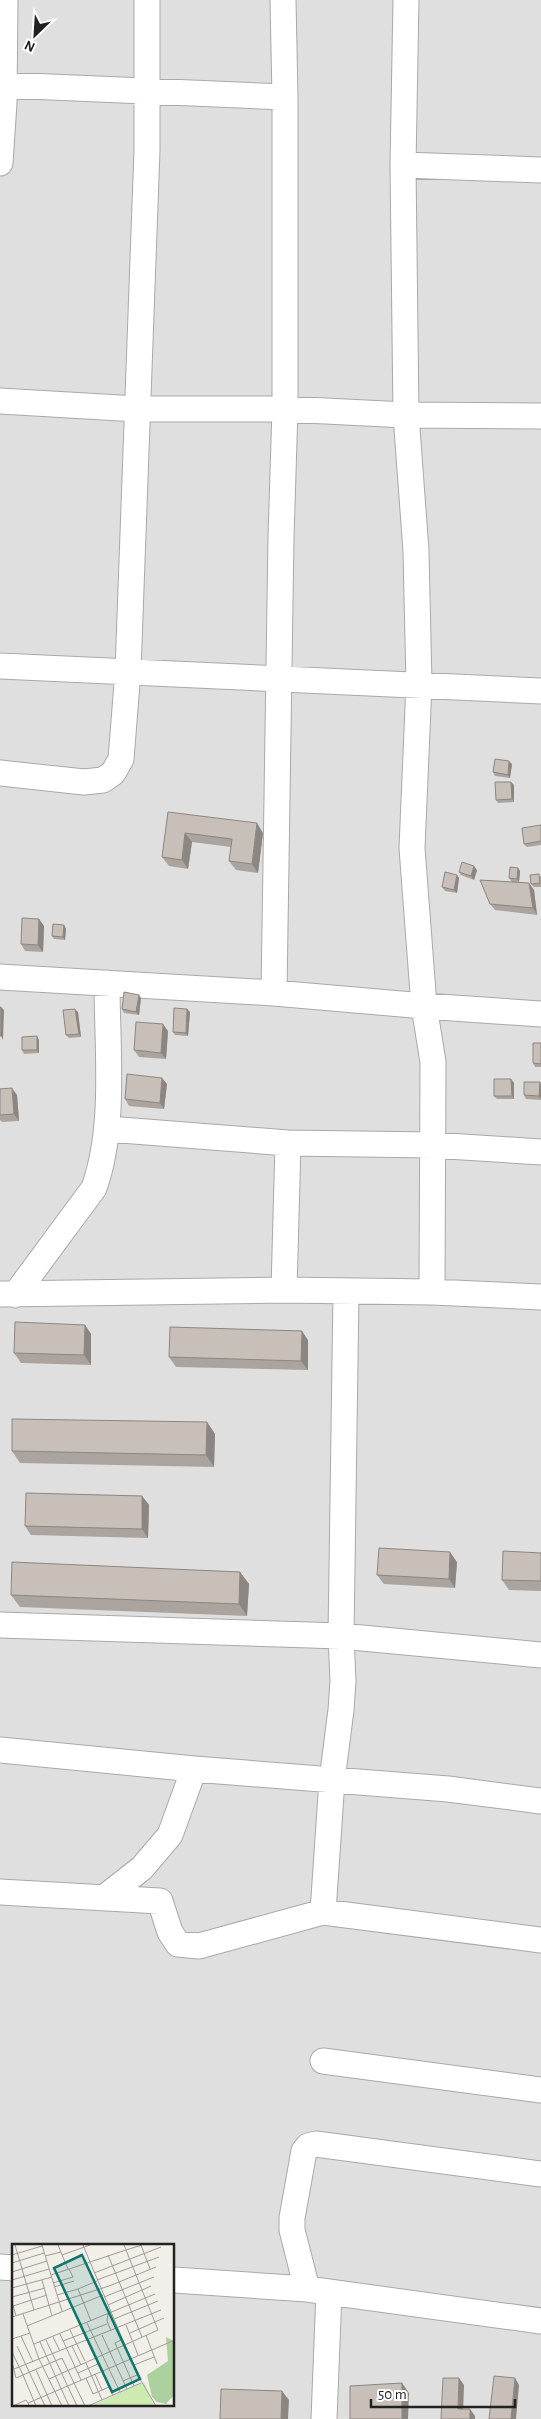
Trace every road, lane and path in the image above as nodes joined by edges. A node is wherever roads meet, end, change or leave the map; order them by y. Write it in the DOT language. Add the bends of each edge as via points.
graph roads {
  1 [pos="4,0"];
  2 [pos="146,0"];
  3 [pos="283,0"];
  4 [pos="406,0"];
  5 [pos="4,84"];
  6 [pos="147,91"];
  7 [pos="285,97"];
  8 [pos="0,163"];
  9 [pos="403,165"];
  10 [pos="541,170"];
  11 [pos="0,402"];
  12 [pos="137,409"];
  13 [pos="285,409"];
  14 [pos="406,416"];
  15 [pos="541,416"];
  16 [pos="0,666"];
  17 [pos="128,671"];
  18 [pos="280,678"];
  19 [pos="419,684"];
  20 [pos="541,691"];
  21 [pos="0,773"];
  22 [pos="0,977"];
  23 [pos="107,983"];
  24 [pos="274,992"];
  25 [pos="424,1006"];
  26 [pos="541,1014"];
  27 [pos="108,1129"];
  28 [pos="288,1143"];
  29 [pos="432,1145"];
  30 [pos="541,1152"];
  31 [pos="284,1290"];
  32 [pos="346,1292"];
  33 [pos="432,1292"];
  34 [pos="8,1294"];
  35 [pos="541,1297"];
  36 [pos="0,1625"];
  37 [pos="341,1636"];
  38 [pos="541,1655"];
  39 [pos="0,1750"];
  40 [pos="194,1769"];
  41 [pos="332,1780"];
  42 [pos="541,1801"];
  43 [pos="0,1892"];
  44 [pos="105,1897"];
  45 [pos="322,1912"];
  46 [pos="541,1940"];
  47 [pos="323,2061"];
  48 [pos="541,2090"];
  49 [pos="541,2174"];
  50 [pos="175,2280"];
  51 [pos="318,2291"];
  52 [pos="541,2320"];
  53 [pos="324,2419"];
  1 -- 5 [label="street"];
  2 -- 6 [label="street"];
  3 -- 7 [label="street"];
  4 -- 9 [label="street"];
  5 -- 6 [label="street"];
  5 -- 8 [label="street"];
  6 -- 7 [label="street"];
  6 -- 12 [label="street"];
  7 -- 13 [label="street"];
  9 -- 10 [label="street"];
  9 -- 14 [label="street"];
  11 -- 12 [label="street"];
  12 -- 13 [label="street"];
  12 -- 17 [label="street"];
  13 -- 14 [label="street"];
  13 -- 18 [label="street"];
  14 -- 15 [label="street"];
  14 -- 19 [label="street" via="416,552"];
  16 -- 17 [label="street"];
  17 -- 18 [label="street"];
  17 -- 21 [label="street" via="121,759 113,773 103,780 84,782"];
  18 -- 19 [label="street"];
  18 -- 24 [label="street"];
  19 -- 20 [label="street"];
  19 -- 25 [label="street" via="412,848"];
  22 -- 23 [label="street"];
  23 -- 24 [label="street"];
  23 -- 27 [label="street"];
  24 -- 25 [label="street"];
  25 -- 26 [label="street"];
  25 -- 29 [label="street" via="433,1062"];
  27 -- 28 [label="street"];
  27 -- 34 [label="street" via="94,1188"];
  28 -- 29 [label="street"];
  28 -- 31 [label="street"];
  29 -- 30 [label="street"];
  29 -- 33 [label="street"];
  31 -- 32 [label="street"];
  31 -- 34 [label="street"];
  32 -- 33 [label="street"];
  32 -- 37 [label="street"];
  33 -- 35 [label="street"];
  36 -- 37 [label="street"];
  37 -- 38 [label="street"];
  37 -- 41 [label="street" via="343,1681"];
  39 -- 40 [label="street"];
  40 -- 41 [label="street"];
  40 -- 44 [label="street" via="170,1835 142,1868"];
  41 -- 42 [label="street" via="448,1789"];
  41 -- 45 [label="street"];
  43 -- 44 [label="street"];
  44 -- 45 [label="street" via="160,1901 170,1932 178,1944 199,1946"];
  45 -- 46 [label="street"];
  47 -- 48 [label="street"];
  49 -- 51 [label="street" via="316,2144 308,2146 304,2151 292,2230"];
  50 -- 51 [label="street"];
  51 -- 52 [label="street"];
  51 -- 53 [label="street"];
}
